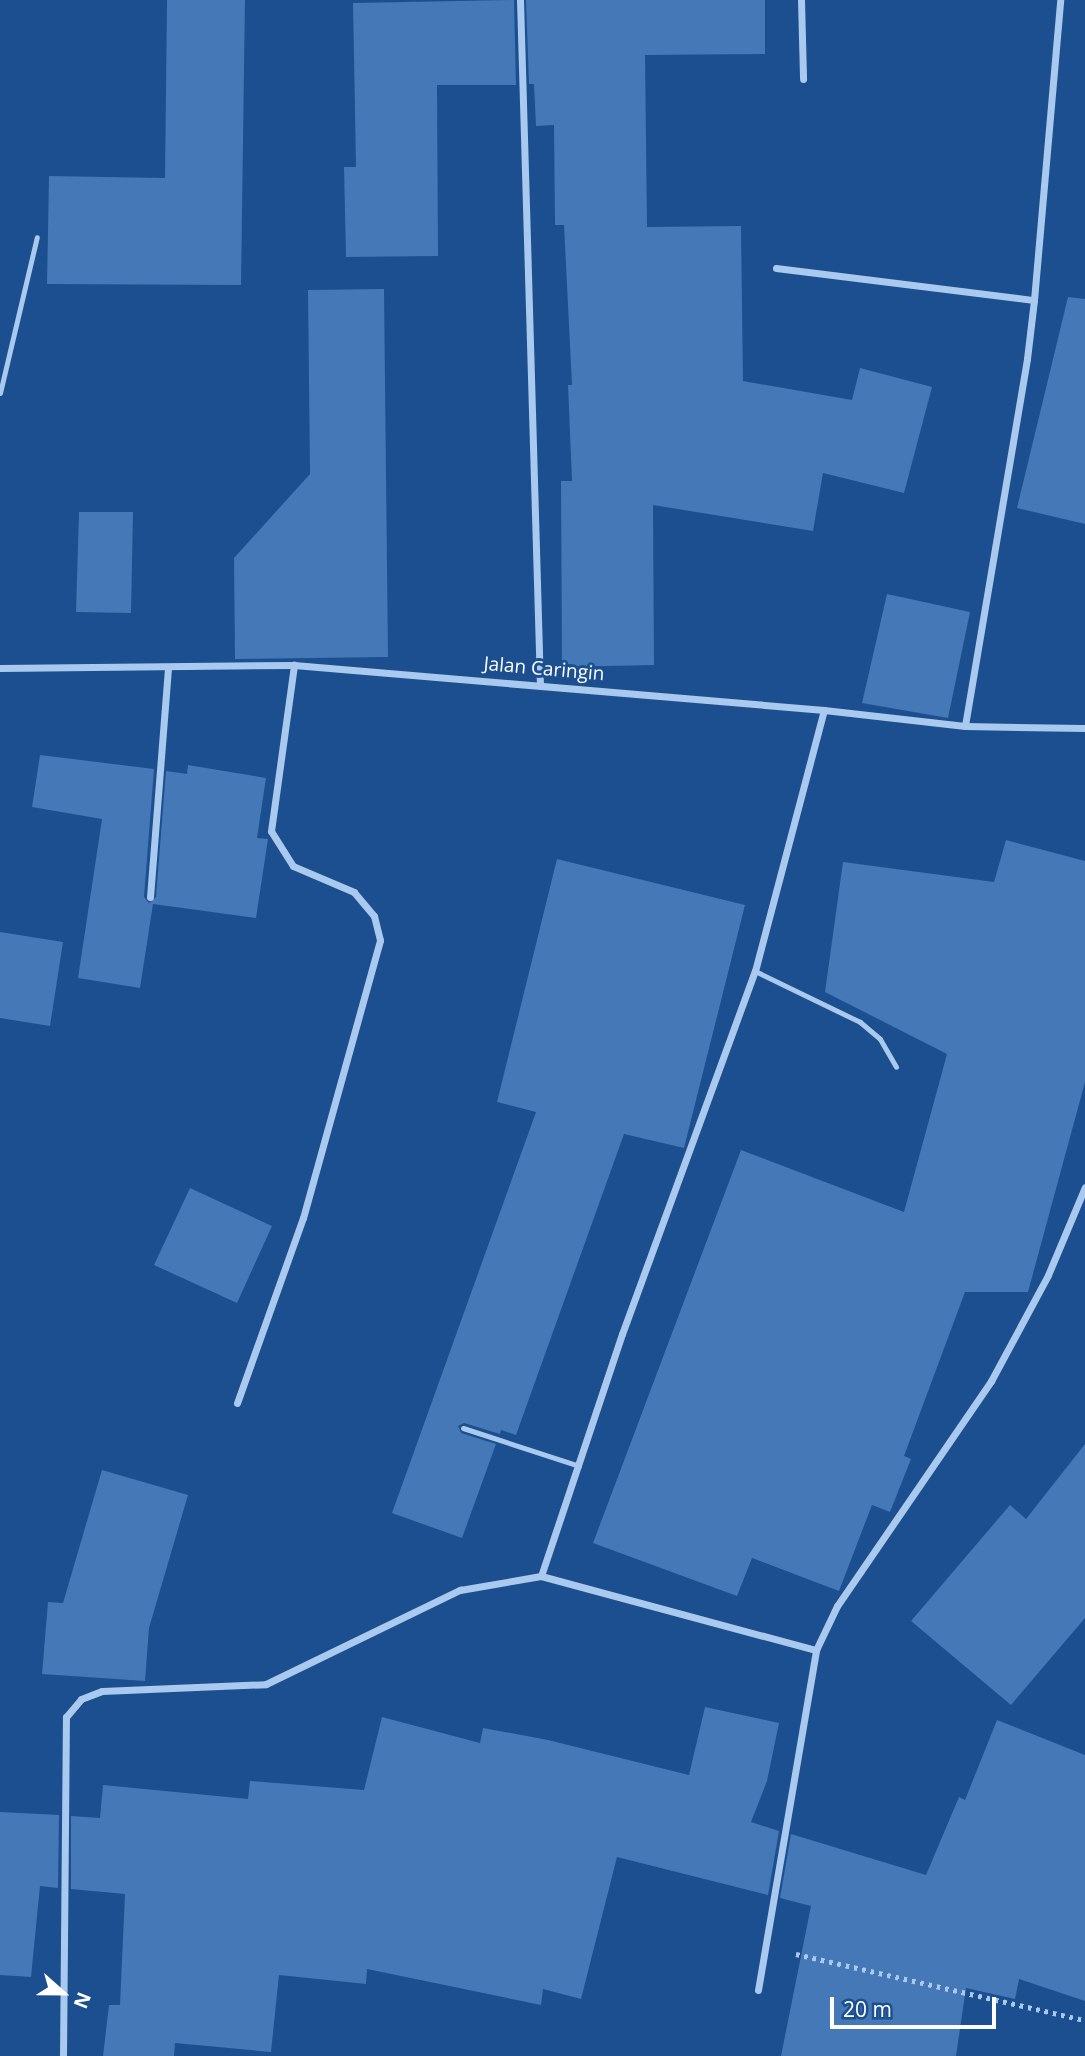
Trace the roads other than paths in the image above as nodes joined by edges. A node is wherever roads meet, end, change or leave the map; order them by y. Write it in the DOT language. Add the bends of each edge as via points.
graph roads {
  1 [pos="520,0"];
  2 [pos="801,0"];
  3 [pos="1059,0"];
  4 [pos="803,79"];
  5 [pos="37,237"];
  6 [pos="776,268"];
  7 [pos="1034,300"];
  8 [pos="0,393"];
  9 [pos="294,666"];
  10 [pos="0,668"];
  11 [pos="167,669"];
  12 [pos="540,684"];
  13 [pos="824,710"];
  14 [pos="965,726"];
  15 [pos="1085,728"];
  16 [pos="150,897"];
  17 [pos="755,971"];
  18 [pos="895,1067"];
  19 [pos="1085,1187"];
  20 [pos="237,1403"];
  21 [pos="463,1428"];
  22 [pos="579,1465"];
  23 [pos="541,1576"];
  24 [pos="816,1650"];
  25 [pos="758,1990"];
  26 [pos="63,2056"];
  1 -- 12 [label="street"];
  2 -- 4 [label="street"];
  3 -- 7 [label="street"];
  5 -- 8 [label="lane"];
  6 -- 7 [label="street"];
  7 -- 14 [label="street"];
  9 -- 11 [label="street, Jalan Caringin"];
  9 -- 12 [label="street, Jalan Caringin"];
  9 -- 20 [label="street" via="271,831 293,866 354,892 374,916 380,940 303,1218"];
  10 -- 11 [label="street, Jalan Caringin"];
  11 -- 16 [label="street"];
  12 -- 13 [label="street, Jalan Caringin"];
  13 -- 14 [label="street, Jalan Caringin"];
  13 -- 17 [label="street"];
  14 -- 15 [label="street, Jalan Caringin"];
  17 -- 18 [label="lane" via="860,1022 880,1039"];
  17 -- 22 [label="street"];
  19 -- 24 [label="street" via="1048,1275 991,1381 837,1606"];
  21 -- 22 [label="lane"];
  22 -- 23 [label="street"];
  23 -- 24 [label="street"];
  23 -- 26 [label="street" via="460,1590 266,1684 102,1691 81,1699 66,1717"];
  24 -- 25 [label="street"];
}
